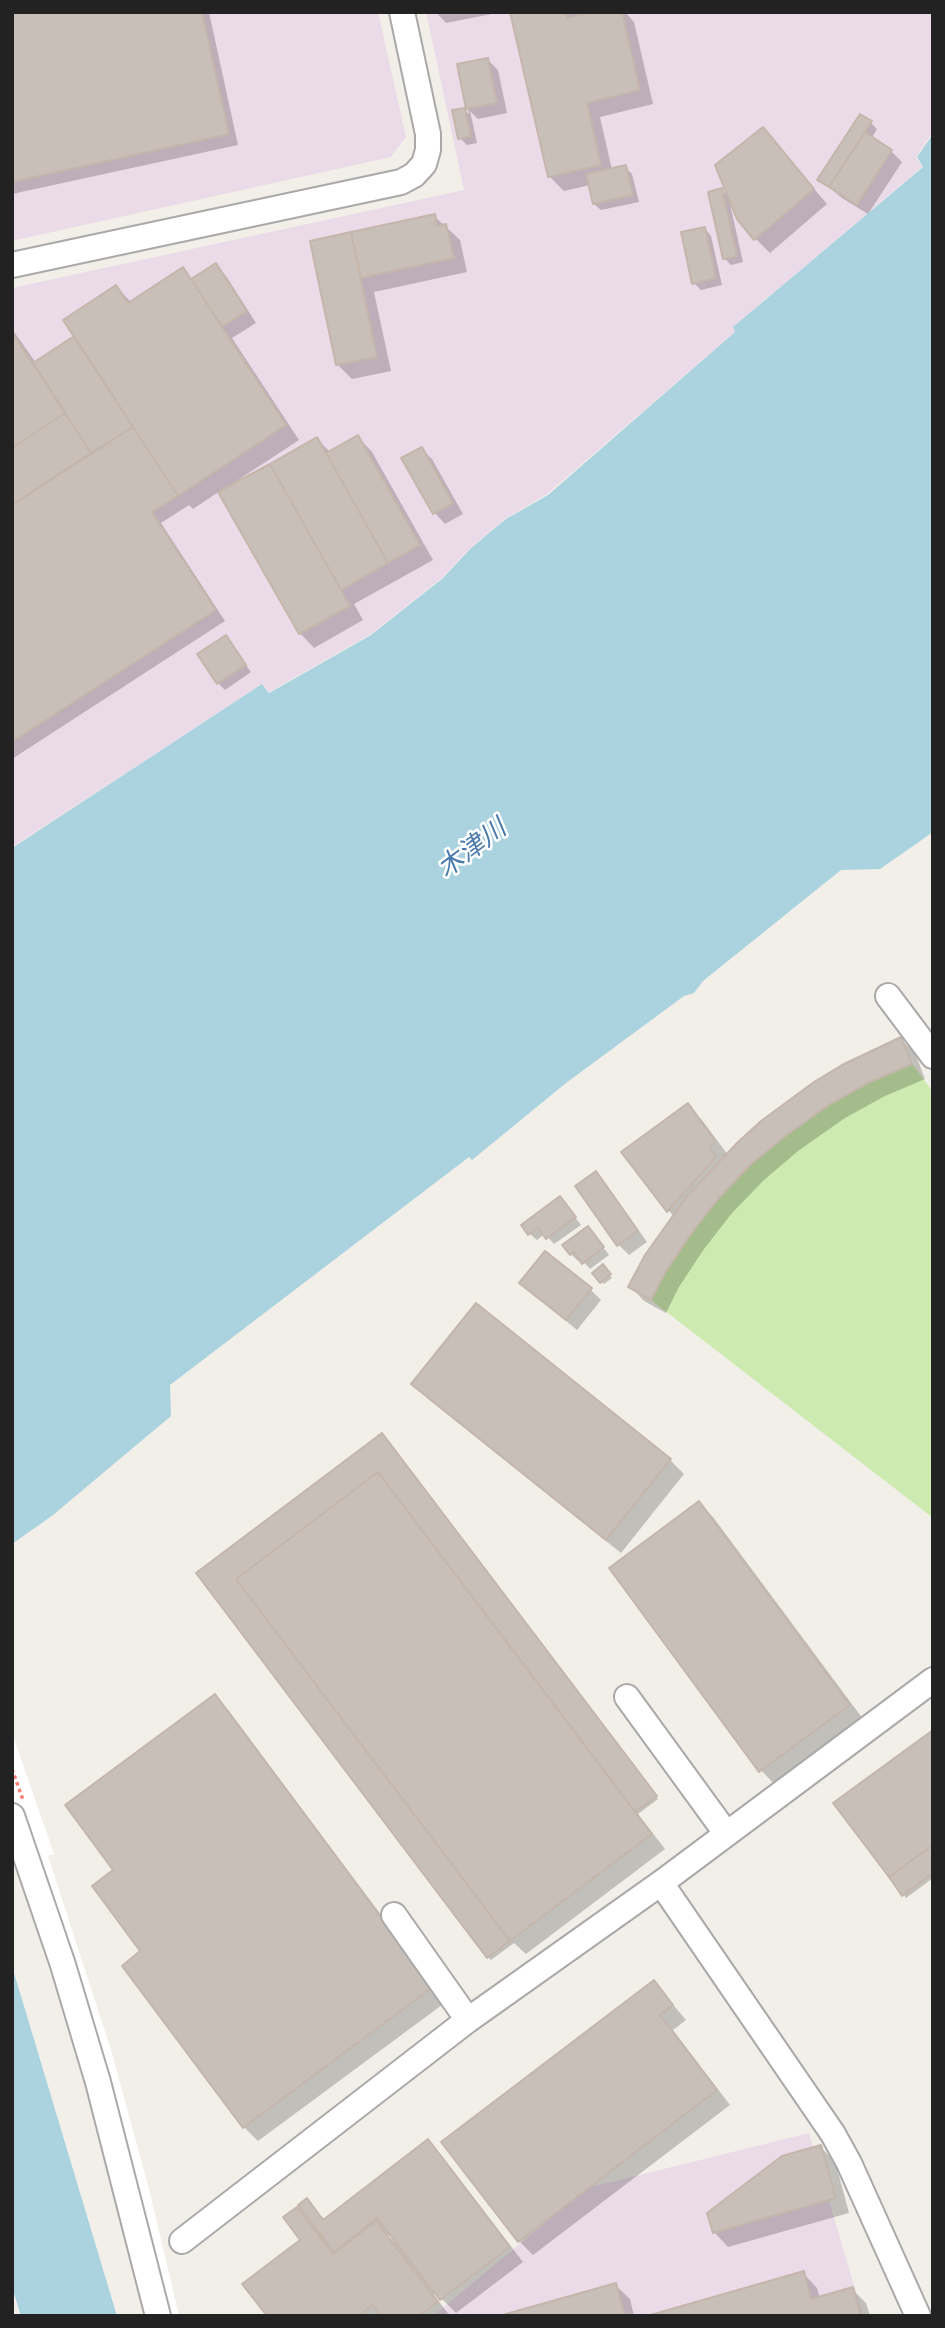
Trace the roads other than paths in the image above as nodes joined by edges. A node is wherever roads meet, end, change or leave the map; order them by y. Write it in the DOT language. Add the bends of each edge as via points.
graph roads {
  1 [pos="402,12"];
  2 [pos="12,265"];
  3 [pos="888,996"];
  4 [pos="933,1056"];
  5 [pos="933,1680"];
  6 [pos="627,1697"];
  7 [pos="12,1816"];
  8 [pos="726,1833"];
  9 [pos="660,1883"];
  10 [pos="394,1916"];
  11 [pos="468,2020"];
  12 [pos="182,2241"];
  13 [pos="158,2316"];
  14 [pos="918,2316"];
  1 -- 2 [label="street" via="428,134 424,164 414,175 401,182"];
  3 -- 4 [label="street"];
  5 -- 8 [label="street"];
  6 -- 8 [label="street"];
  7 -- 13 [label="street" via="98,2082"];
  8 -- 9 [label="street"];
  9 -- 11 [label="street"];
  9 -- 14 [label="street" via="833,2134"];
  10 -- 11 [label="street"];
  11 -- 12 [label="street"];
}
